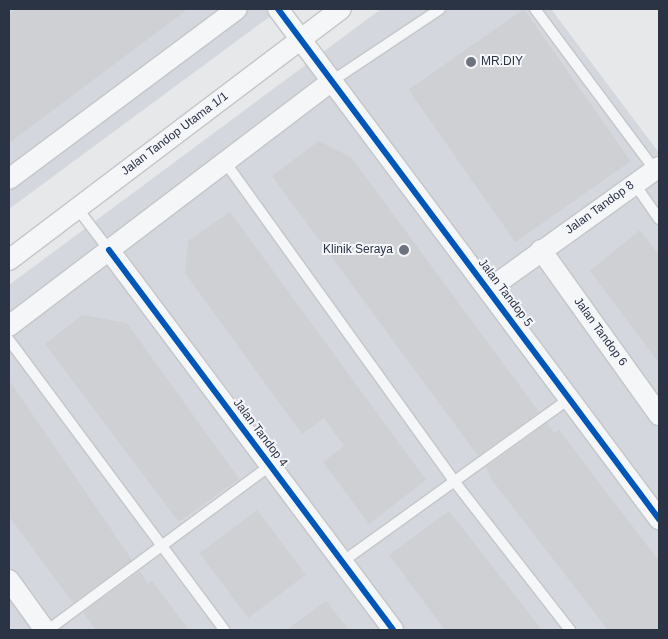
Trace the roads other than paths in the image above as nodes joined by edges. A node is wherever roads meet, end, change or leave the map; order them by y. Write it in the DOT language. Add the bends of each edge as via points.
graph roads {
  1 [pos="237,9"];
  2 [pos="278,9"];
  3 [pos="341,9"];
  4 [pos="440,9"];
  5 [pos="535,9"];
  6 [pos="300,39"];
  7 [pos="332,80"];
  8 [pos="225,162"];
  9 [pos="657,168"];
  10 [pos="9,179"];
  11 [pos="634,183"];
  12 [pos="77,208"];
  13 [pos="659,219"];
  14 [pos="109,250"];
  15 [pos="541,250"];
  16 [pos="9,260"];
  17 [pos="489,289"];
  18 [pos="9,326"];
  19 [pos="9,340"];
  20 [pos="570,398"];
  21 [pos="659,415"];
  22 [pos="270,466"];
  23 [pos="454,481"];
  24 [pos="659,519"];
  25 [pos="162,546"];
  26 [pos="342,562"];
  27 [pos="9,580"];
  28 [pos="46,630"];
  29 [pos="224,630"];
  30 [pos="393,630"];
  31 [pos="570,630"];
  1 -- 10 [label="street"];
  2 -- 6 [label="street, Jalan Tandop 5"];
  3 -- 6 [label="street, Jalan Tandop Utama 1/1"];
  4 -- 7 [label="lane"];
  5 -- 9 [label="lane"];
  6 -- 7 [label="street, Jalan Tandop 5"];
  6 -- 12 [label="street, Jalan Tandop Utama 1/1"];
  7 -- 8 [label="street"];
  7 -- 17 [label="street, Jalan Tandop 5"];
  8 -- 14 [label="street"];
  8 -- 23 [label="lane"];
  9 -- 11 [label="street, Jalan Tandop 8"];
  11 -- 13 [label="lane"];
  11 -- 15 [label="street, Jalan Tandop 8"];
  12 -- 14 [label="lane"];
  12 -- 16 [label="street, Jalan Tandop Utama 1/1"];
  14 -- 18 [label="street"];
  14 -- 22 [label="street, Jalan Tandop 4"];
  15 -- 17 [label="street, Jalan Tandop 8"];
  15 -- 21 [label="street, Jalan Tandop 6"];
  17 -- 20 [label="street, Jalan Tandop 5"];
  19 -- 25 [label="lane"];
  20 -- 23 [label="lane"];
  20 -- 24 [label="street, Jalan Tandop 5"];
  22 -- 25 [label="lane"];
  22 -- 26 [label="street, Jalan Tandop 4"];
  23 -- 26 [label="lane"];
  23 -- 31 [label="lane"];
  25 -- 28 [label="lane"];
  25 -- 29 [label="lane"];
  26 -- 30 [label="street, Jalan Tandop 4"];
  27 -- 28 [label="street"];
}
